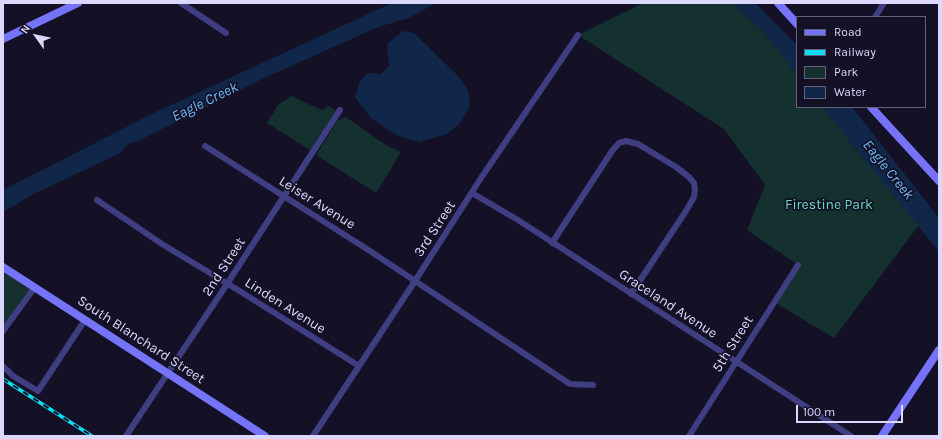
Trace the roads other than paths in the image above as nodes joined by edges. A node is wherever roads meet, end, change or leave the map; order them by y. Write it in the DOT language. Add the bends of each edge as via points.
graph roads {
  1 [pos="78,3"];
  2 [pos="181,3"];
  3 [pos="778,3"];
  4 [pos="884,3"];
  5 [pos="876,16"];
  6 [pos="796,23"];
  7 [pos="226,33"];
  8 [pos="578,35"];
  9 [pos="3,39"];
  10 [pos="872,108"];
  11 [pos="340,110"];
  12 [pos="205,146"];
  13 [pos="939,181"];
  14 [pos="472,193"];
  15 [pos="284,197"];
  16 [pos="97,200"];
  17 [pos="552,243"];
  18 [pos="798,264"];
  19 [pos="3,267"];
  20 [pos="415,281"];
  21 [pos="228,284"];
  22 [pos="34,287"];
  23 [pos="631,294"];
  24 [pos="85,320"];
  25 [pos="3,331"];
  26 [pos="939,350"];
  27 [pos="736,362"];
  28 [pos="3,366"];
  29 [pos="359,366"];
  30 [pos="168,373"];
  31 [pos="592,385"];
  32 [pos="126,436"];
  33 [pos="265,436"];
  34 [pos="313,436"];
  35 [pos="689,436"];
  36 [pos="851,436"];
  37 [pos="882,436"];
  1 -- 9 [label="street"];
  2 -- 7 [label="street"];
  3 -- 6 [label="street"];
  4 -- 5 [label="street"];
  8 -- 14 [label="street, 3rd Street"];
  10 -- 13 [label="street"];
  11 -- 15 [label="street, 2nd Street"];
  12 -- 15 [label="street, Leiser Avenue"];
  14 -- 17 [label="street, Graceland Avenue"];
  14 -- 20 [label="street, 3rd Street"];
  15 -- 20 [label="street, Leiser Avenue"];
  15 -- 21 [label="street, 2nd Street"];
  16 -- 21 [label="street, Linden Avenue"];
  17 -- 23 [label="street, Graceland Avenue"];
  17 -- 23 [label="street" via="615,147 622,141 629,141 647,148 681,170 694,183 696,189 686,211"];
  18 -- 27 [label="street, 5th Street"];
  19 -- 22 [label="street, South Blanchard Street"];
  20 -- 29 [label="street, 3rd Street"];
  20 -- 31 [label="street, Leiser Avenue" via="570,384"];
  21 -- 29 [label="street, Linden Avenue"];
  21 -- 30 [label="street, 2nd Street"];
  22 -- 24 [label="street, South Blanchard Street"];
  22 -- 25 [label="street"];
  23 -- 27 [label="street, Graceland Avenue"];
  24 -- 28 [label="street" via="38,390 13,376"];
  24 -- 30 [label="street, South Blanchard Street"];
  26 -- 37 [label="street"];
  27 -- 35 [label="street, 5th Street"];
  27 -- 36 [label="street, Graceland Avenue"];
  29 -- 34 [label="street, 3rd Street"];
  30 -- 32 [label="street, 2nd Street"];
  30 -- 33 [label="street, South Blanchard Street"];
}
